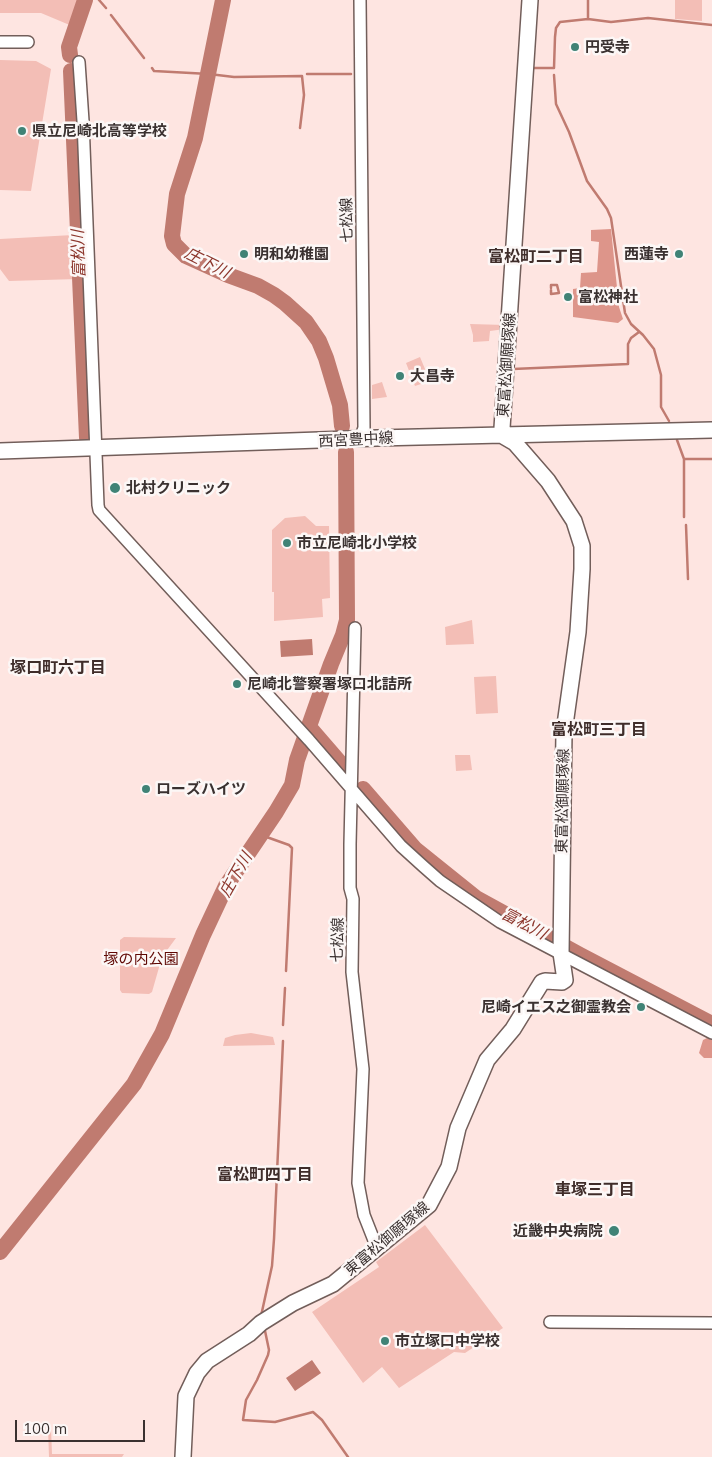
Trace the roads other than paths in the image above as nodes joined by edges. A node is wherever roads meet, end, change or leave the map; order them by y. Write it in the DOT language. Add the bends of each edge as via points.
graph roads {
  1 [pos="360,0"];
  2 [pos="530,0"];
  3 [pos="0,42"];
  4 [pos="28,42"];
  5 [pos="79,62"];
  6 [pos="712,430"];
  7 [pos="503,436"];
  8 [pos="360,439"];
  9 [pos="96,449"];
  10 [pos="0,451"];
  11 [pos="355,628"];
  12 [pos="352,790"];
  13 [pos="560,953"];
  14 [pos="712,1033"];
  15 [pos="377,1248"];
  16 [pos="550,1322"];
  17 [pos="712,1323"];
  18 [pos="183,1457"];
  1 -- 8 [label="street, 七松線" via="364,428"];
  2 -- 7 [label="main road, 東富松御願塚線"];
  3 -- 4 [label="street"];
  5 -- 9 [label="street"];
  6 -- 7 [label="main road, 西宮豊中線"];
  7 -- 8 [label="main road, 西宮豊中線"];
  7 -- 13 [label="main road, 東富松御願塚線" via="515,443 548,481 574,521 582,546 578,632 564,732"];
  8 -- 9 [label="main road, 西宮豊中線"];
  9 -- 10 [label="main road, 西宮豊中線"];
  9 -- 12 [label="street" via="100,510"];
  11 -- 12 [label="street, 七松線"];
  12 -- 13 [label="street" via="401,846 440,881 500,922"];
  12 -- 15 [label="street, 七松線" via="352,972 363,1070 358,1182 364,1216"];
  13 -- 14 [label="street"];
  13 -- 15 [label="main road, 東富松御願塚線" via="565,980 542,982 512,1029 487,1060 458,1128 449,1167 429,1205"];
  15 -- 18 [label="main road, 東富松御願塚線" via="333,1284 293,1303 207,1361 186,1396"];
  16 -- 17 [label="street"];
}
